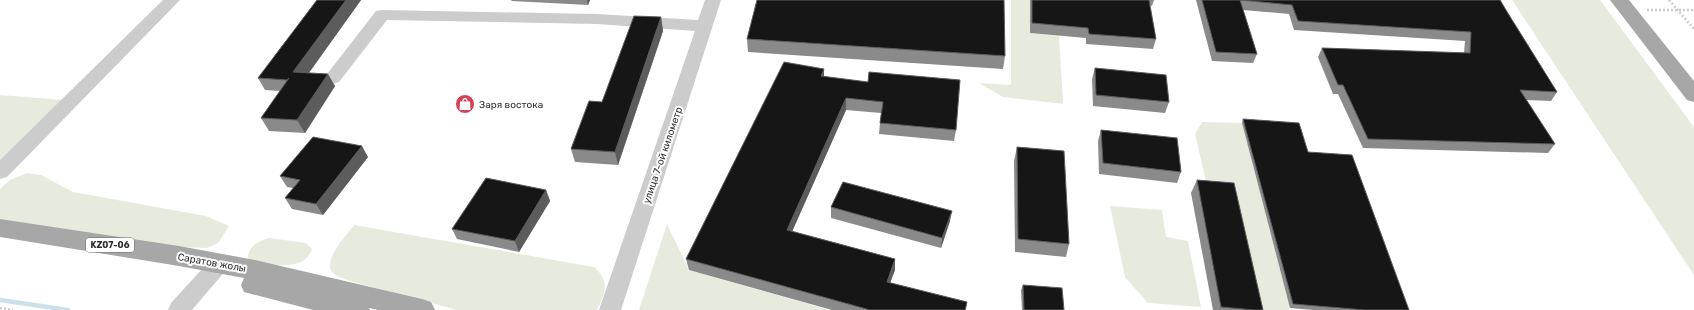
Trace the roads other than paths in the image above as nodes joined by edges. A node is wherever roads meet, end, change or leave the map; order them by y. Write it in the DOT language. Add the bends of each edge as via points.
graph roads {
  1 [pos="172,0"];
  2 [pos="713,0"];
  3 [pos="1623,5"];
  4 [pos="705,26"];
  5 [pos="333,78"];
  6 [pos="1692,89"];
  7 [pos="0,172"];
  8 [pos="0,228"];
  9 [pos="0,243"];
  10 [pos="214,270"];
  11 [pos="179,310"];
  12 [pos="357,310"];
  13 [pos="422,310"];
  14 [pos="610,310"];
  1 -- 7 [label="street"];
  2 -- 4 [label="street, улица 7-ой километр"];
  3 -- 6 [label="main road"];
  4 -- 5 [label="street" via="597,19 382,15"];
  4 -- 14 [label="street, улица 7-ой километр"];
  8 -- 10 [label="main road, Саратов жолы / KZ07-06"];
  9 -- 10 [label="main road, Саратов жолы / KZ07-06" via="101,258"];
  10 -- 11 [label="street"];
  10 -- 12 [label="main road, Саратов жолы / KZ07-06" via="262,287"];
  10 -- 13 [label="main road, Саратов жолы / KZ07-06" via="320,284"];
}
